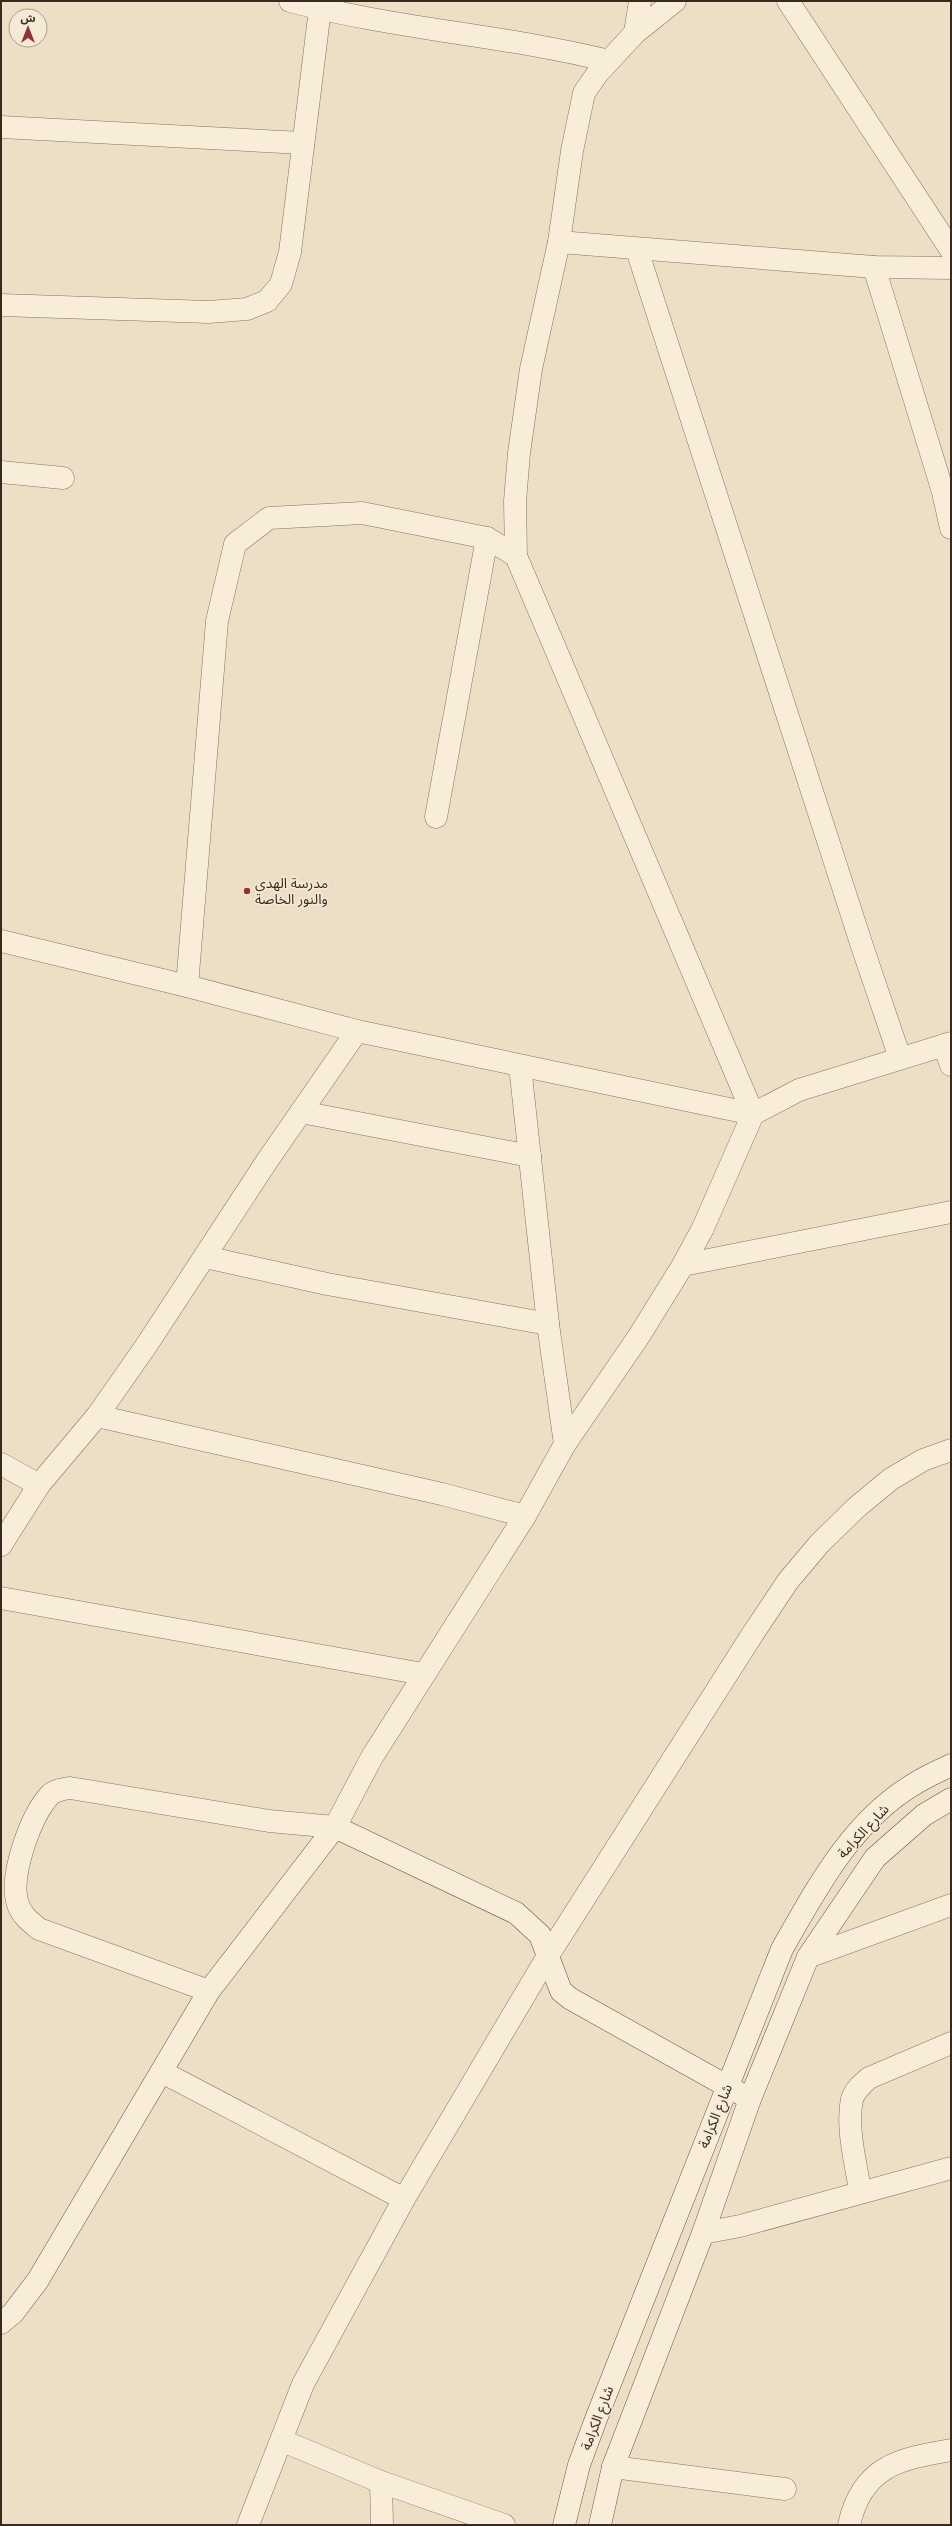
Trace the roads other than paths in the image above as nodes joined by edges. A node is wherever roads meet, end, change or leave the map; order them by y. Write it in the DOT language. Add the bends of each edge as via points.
graph roads {
  1 [pos="290,1"];
  2 [pos="640,1"];
  3 [pos="675,1"];
  4 [pos="788,1"];
  5 [pos="320,9"];
  6 [pos="635,34"];
  7 [pos="610,61"];
  8 [pos="1,127"];
  9 [pos="303,143"];
  10 [pos="559,242"];
  11 [pos="638,250"];
  12 [pos="951,250"];
  13 [pos="874,267"];
  14 [pos="951,268"];
  15 [pos="1,304"];
  16 [pos="1,472"];
  17 [pos="63,478"];
  18 [pos="951,528"];
  19 [pos="487,538"];
  20 [pos="516,556"];
  21 [pos="436,817"];
  22 [pos="1,941"];
  23 [pos="187,986"];
  24 [pos="358,1031"];
  25 [pos="949,1051"];
  26 [pos="900,1058"];
  27 [pos="520,1066"];
  28 [pos="301,1112"];
  29 [pos="753,1114"];
  30 [pos="530,1156"];
  31 [pos="951,1212"];
  32 [pos="205,1257"];
  33 [pos="683,1265"];
  34 [pos="548,1324"];
  35 [pos="97,1416"];
  36 [pos="565,1444"];
  37 [pos="951,1450"];
  38 [pos="1,1464"];
  39 [pos="40,1485"];
  40 [pos="525,1516"];
  41 [pos="1,1545"];
  42 [pos="1,1598"];
  43 [pos="424,1674"];
  44 [pos="951,1765"];
  45 [pos="951,1799"];
  46 [pos="335,1827"];
  47 [pos="951,1905"];
  48 [pos="549,1954"];
  49 [pos="808,1957"];
  50 [pos="209,1991"];
  51 [pos="951,2043"];
  52 [pos="162,2072"];
  53 [pos="726,2087"];
  54 [pos="750,2099"];
  55 [pos="951,2168"];
  56 [pos="860,2191"];
  57 [pos="404,2199"];
  58 [pos="703,2233"];
  59 [pos="1,2323"];
  60 [pos="283,2441"];
  61 [pos="951,2450"];
  62 [pos="613,2467"];
  63 [pos="381,2482"];
  64 [pos="785,2489"];
  65 [pos="248,2525"];
  66 [pos="382,2525"];
  67 [pos="504,2525"];
  68 [pos="564,2525"];
  69 [pos="600,2525"];
  70 [pos="849,2525"];
  1 -- 5 [label="street"];
  2 -- 6 [label="street"];
  3 -- 6 [label="street"];
  4 -- 12 [label="street"];
  5 -- 7 [label="street" via="540,46"];
  5 -- 9 [label="street"];
  6 -- 7 [label="street"];
  7 -- 10 [label="street" via="584,93 572,151"];
  8 -- 9 [label="street"];
  9 -- 15 [label="street" via="287,270 281,284 267,301 247,309 209,312"];
  10 -- 11 [label="street"];
  10 -- 20 [label="street" via="531,369 518,453 515,500"];
  11 -- 13 [label="street"];
  11 -- 26 [label="street"];
  13 -- 14 [label="street"];
  13 -- 18 [label="street" via="928,442"];
  16 -- 17 [label="street"];
  19 -- 20 [label="street"];
  19 -- 21 [label="street"];
  19 -- 23 [label="street" via="362,513 269,518 235,544 216,621"];
  20 -- 29 [label="street"];
  22 -- 23 [label="street"];
  23 -- 24 [label="street"];
  24 -- 27 [label="street"];
  24 -- 28 [label="street"];
  25 -- 26 [label="street"];
  26 -- 29 [label="street" via="799,1090"];
  27 -- 29 [label="street"];
  27 -- 30 [label="street"];
  28 -- 30 [label="street"];
  28 -- 32 [label="street"];
  29 -- 33 [label="street" via="703,1228"];
  30 -- 34 [label="street"];
  31 -- 33 [label="street"];
  32 -- 34 [label="street" via="327,1284"];
  32 -- 35 [label="street"];
  33 -- 36 [label="street" via="639,1336"];
  34 -- 36 [label="street"];
  35 -- 39 [label="street"];
  35 -- 40 [label="street" via="435,1492"];
  36 -- 40 [label="street"];
  37 -- 48 [label="street" via="923,1460 891,1479 820,1543 788,1581"];
  38 -- 39 [label="street"];
  39 -- 41 [label="street"];
  40 -- 43 [label="street"];
  42 -- 43 [label="street"];
  43 -- 46 [label="street" via="372,1757"];
  44 -- 53 [label="street, شارع الكرامة" via="915,1783 881,1809 842,1850 816,1889 782,1949"];
  45 -- 49 [label="street, شارع الكرامة" via="924,1815 875,1858"];
  46 -- 48 [label="street" via="516,1913 540,1935"];
  46 -- 50 [label="street"];
  46 -- 50 [label="street" via="269,1821 70,1788 50,1795 37,1816 23,1849 16,1879 16,1900 21,1912 39,1928"];
  47 -- 49 [label="street"];
  48 -- 53 [label="street" via="561,1991 571,1999"];
  48 -- 57 [label="street"];
  49 -- 54 [label="street, شارع الكرامة"];
  50 -- 52 [label="street"];
  51 -- 56 [label="street" via="869,2078 858,2088 852,2098 851,2114"];
  52 -- 57 [label="street"];
  52 -- 59 [label="street" via="38,2280 13,2313"];
  53 -- 54 [label="street"];
  53 -- 68 [label="street, شارع الكرامة" via="596,2419 572,2487"];
  54 -- 58 [label="street, شارع الكرامة"];
  55 -- 56 [label="street"];
  56 -- 58 [label="street" via="740,2226"];
  57 -- 60 [label="street" via="303,2384"];
  58 -- 62 [label="street, شارع الكرامة"];
  60 -- 63 [label="street"];
  60 -- 65 [label="street" via="265,2478"];
  61 -- 70 [label="street" via="912,2456 880,2470 860,2494"];
  62 -- 64 [label="street"];
  62 -- 69 [label="street, شارع الكرامة"];
  63 -- 66 [label="street"];
  63 -- 67 [label="street"];
}
